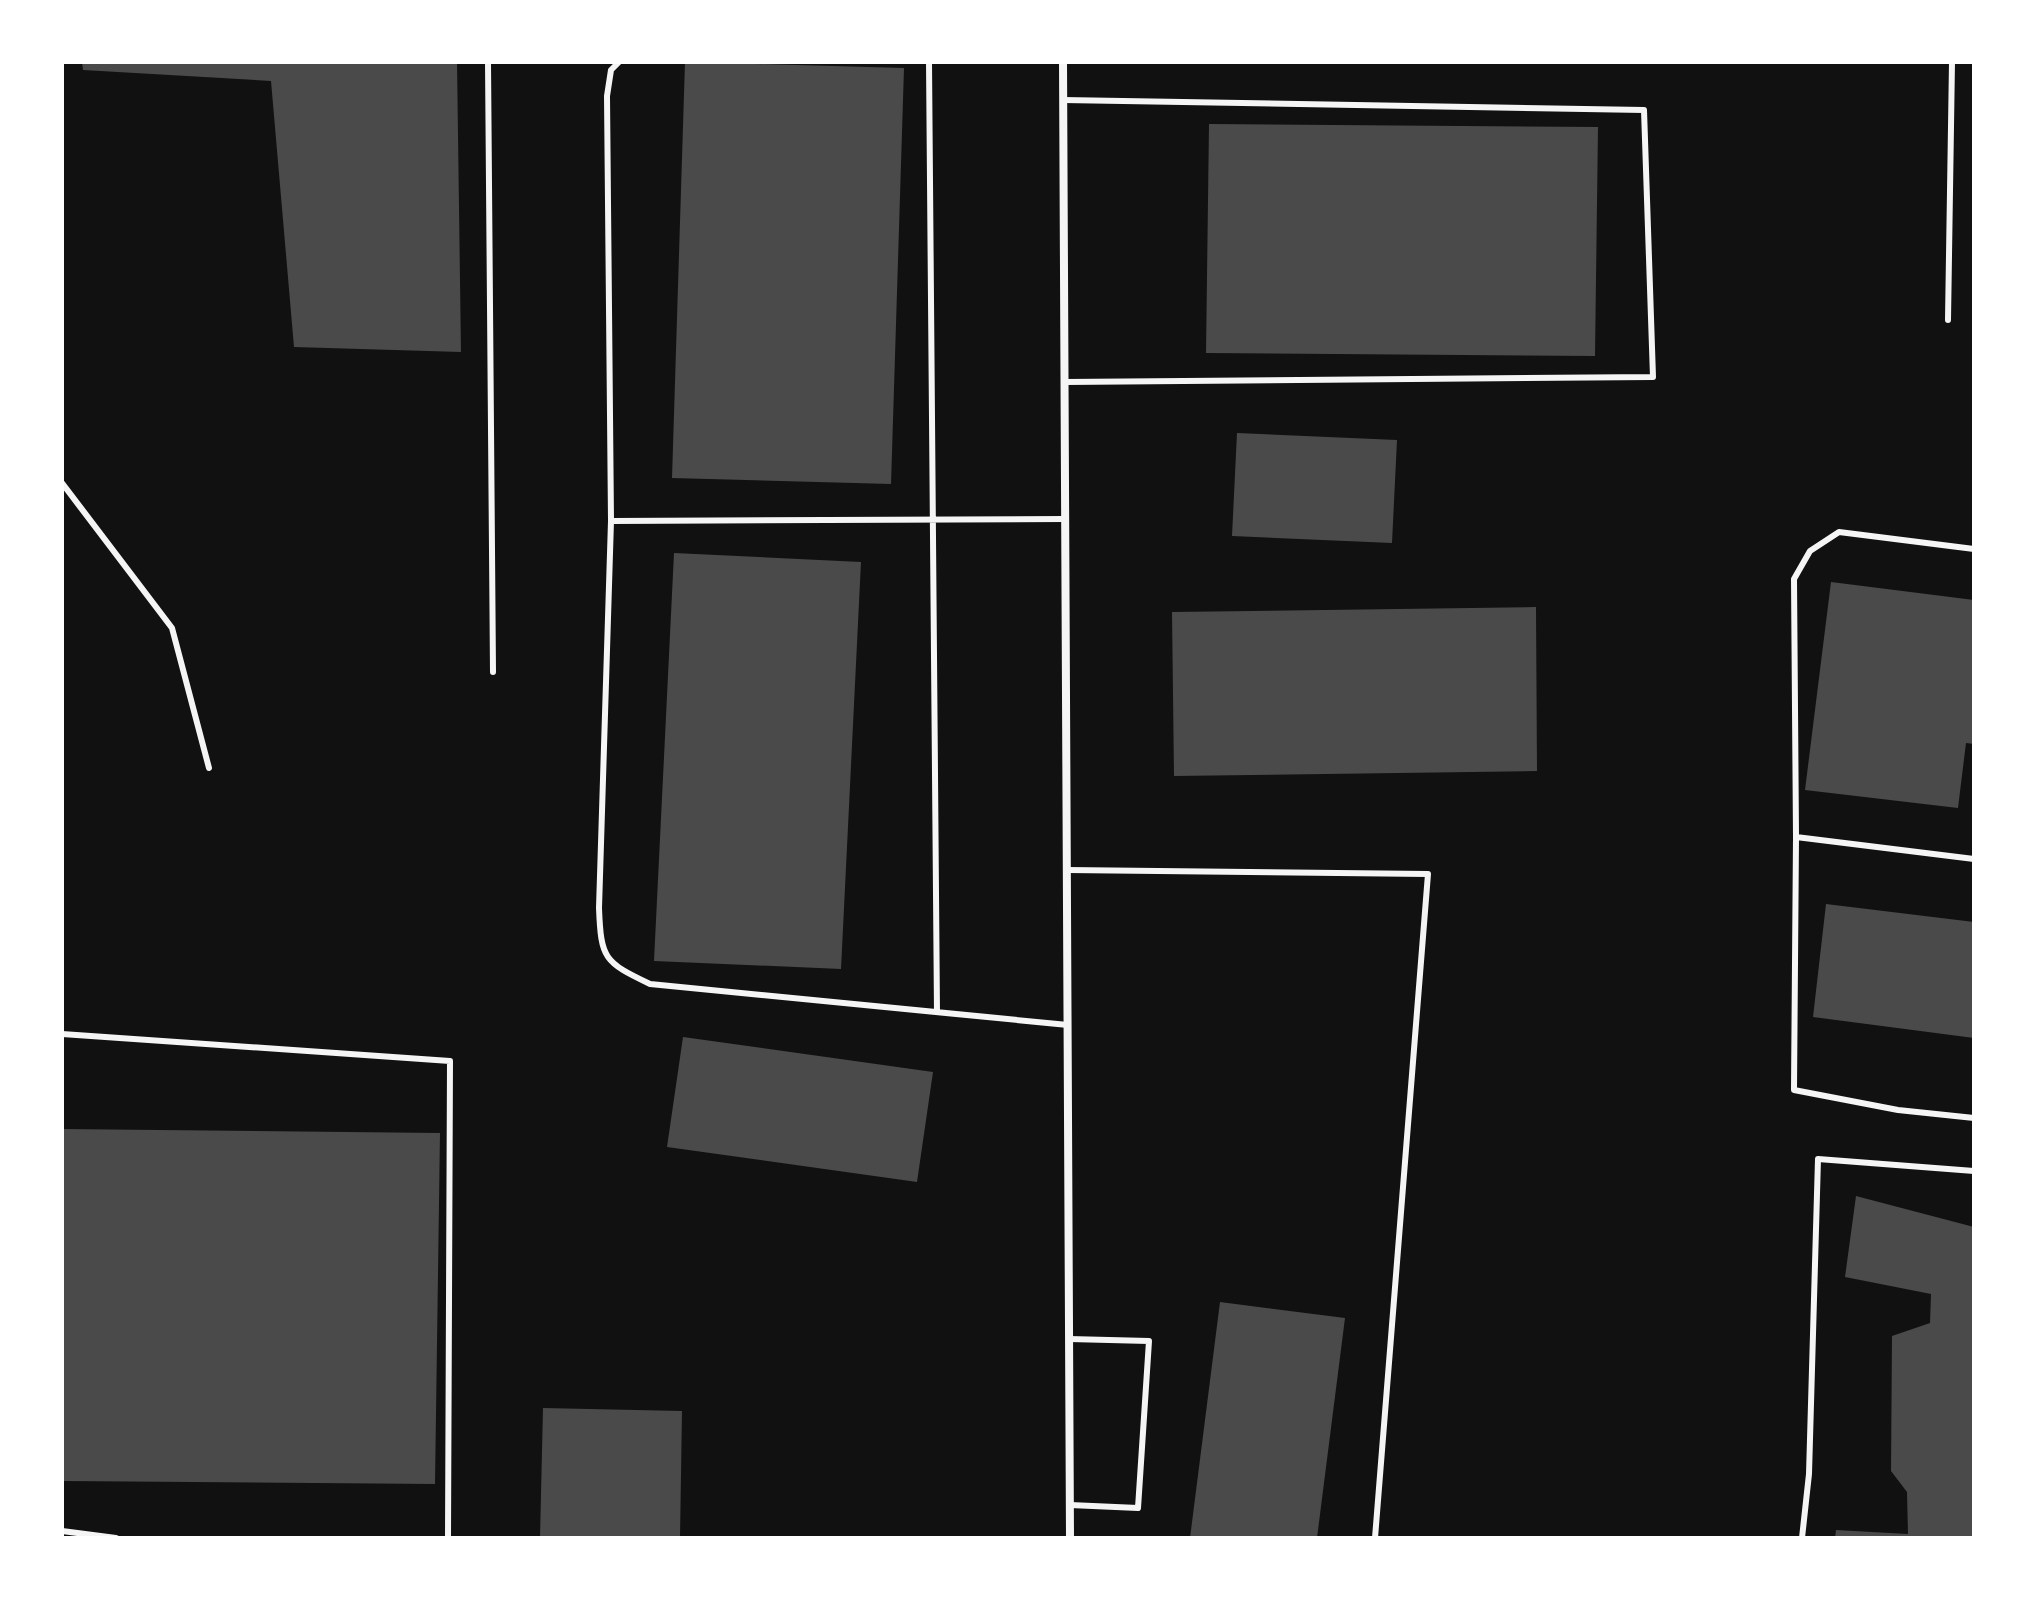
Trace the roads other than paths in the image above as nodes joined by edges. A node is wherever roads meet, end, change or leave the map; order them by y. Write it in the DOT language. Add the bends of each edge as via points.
graph roads {
  1 [pos="488,62"];
  2 [pos="619,62"];
  3 [pos="929,62"];
  4 [pos="1063,62"];
  5 [pos="1952,62"];
  6 [pos="1063,100"];
  7 [pos="1948,320"];
  8 [pos="1065,382"];
  9 [pos="62,483"];
  10 [pos="1065,519"];
  11 [pos="611,521"];
  12 [pos="933,521"];
  13 [pos="1974,549"];
  14 [pos="493,672"];
  15 [pos="209,768"];
  16 [pos="1796,837"];
  17 [pos="1974,859"];
  18 [pos="1067,870"];
  19 [pos="937,1012"];
  20 [pos="1068,1025"];
  21 [pos="62,1034"];
  22 [pos="1974,1118"];
  23 [pos="1974,1171"];
  24 [pos="1069,1339"];
  25 [pos="1070,1505"];
  26 [pos="62,1531"];
  27 [pos="116,1538"];
  28 [pos="448,1538"];
  29 [pos="1070,1538"];
  30 [pos="1375,1538"];
  31 [pos="1802,1538"];
  1 -- 14 [label="lane"];
  2 -- 11 [label="lane" via="611,70 607,96"];
  3 -- 12 [label="lane"];
  4 -- 6 [label="street"];
  5 -- 7 [label="lane"];
  6 -- 8 [label="street"];
  6 -- 8 [label="lane" via="1644,110 1653,377"];
  8 -- 10 [label="street"];
  9 -- 15 [label="lane" via="172,628"];
  10 -- 12 [label="lane"];
  10 -- 18 [label="street"];
  11 -- 12 [label="lane"];
  11 -- 19 [label="lane" via="600,945 617,968 650,984"];
  12 -- 19 [label="lane"];
  13 -- 16 [label="lane" via="1839,532 1810,551 1794,579"];
  16 -- 17 [label="lane"];
  16 -- 22 [label="lane" via="1794,1090"];
  18 -- 20 [label="street"];
  18 -- 30 [label="lane" via="1428,874"];
  19 -- 20 [label="lane"];
  20 -- 24 [label="street"];
  21 -- 28 [label="lane" via="450,1061"];
  23 -- 31 [label="lane" via="1818,1159 1809,1474"];
  24 -- 25 [label="street"];
  24 -- 25 [label="lane" via="1149,1341 1138,1508"];
  25 -- 29 [label="street"];
  26 -- 27 [label="lane"];
}
